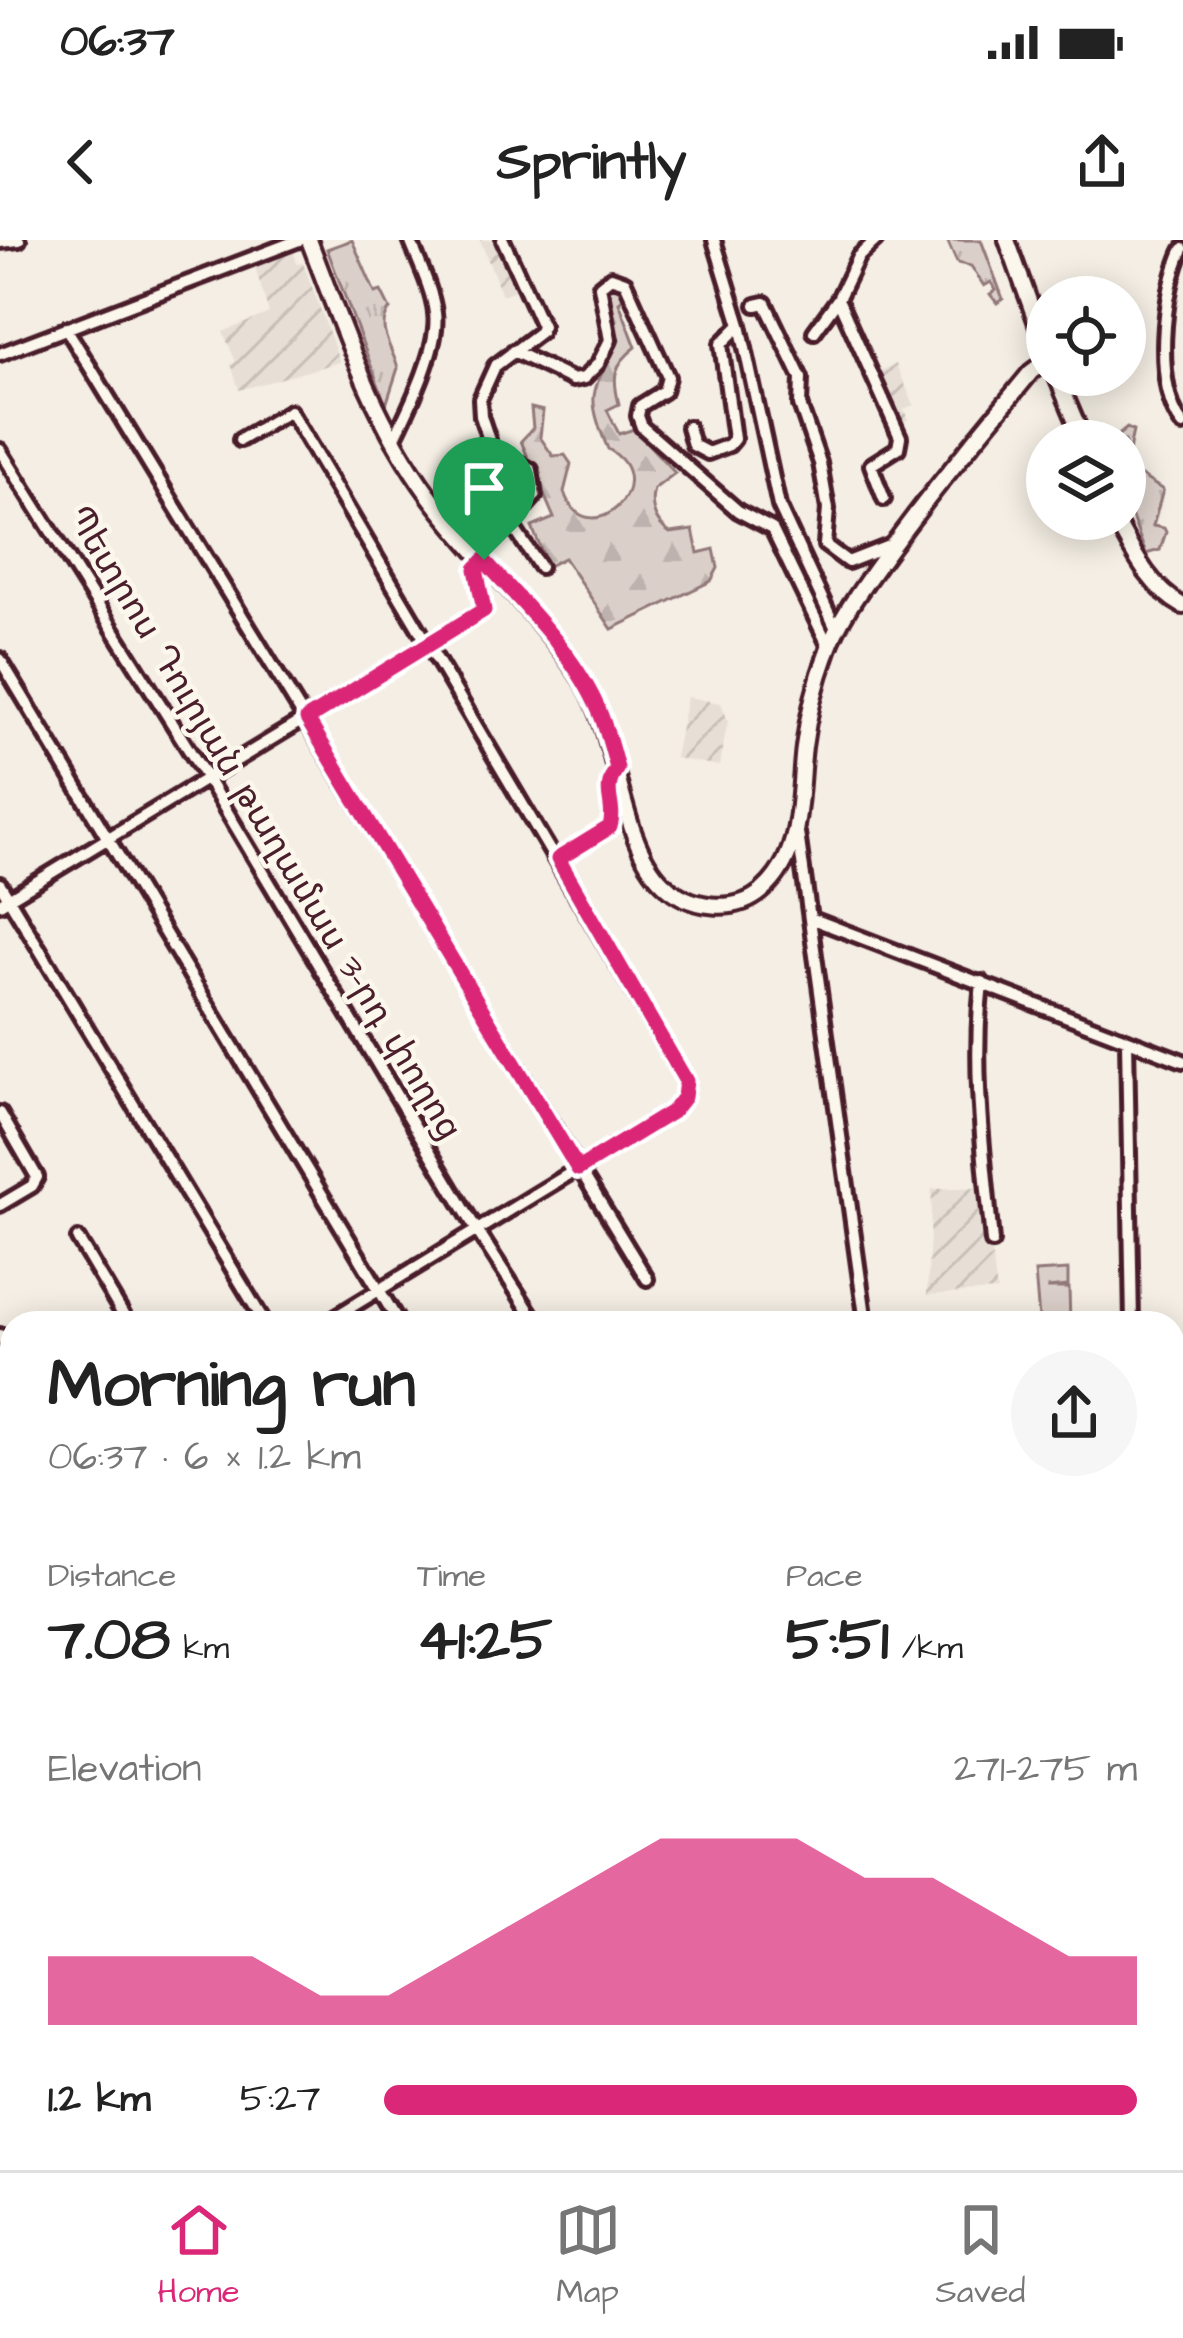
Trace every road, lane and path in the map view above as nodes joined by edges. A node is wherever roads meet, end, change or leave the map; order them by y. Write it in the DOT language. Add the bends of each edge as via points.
graph roads {
  1 [pos="19,240"];
  2 [pos="298,240"];
  3 [pos="309,240"];
  4 [pos="410,240"];
  5 [pos="502,240"];
  6 [pos="714,240"];
  7 [pos="1006,240"];
  8 [pos="873,241"];
  9 [pos="0,242"];
  10 [pos="1183,249"];
  11 [pos="1026,297"];
  12 [pos="838,298"];
  13 [pos="756,305"];
  14 [pos="740,326"];
  15 [pos="66,328"];
  16 [pos="814,332"];
  17 [pos="513,350"];
  18 [pos="0,354"];
  19 [pos="1026,378"];
  20 [pos="1183,425"];
  21 [pos="688,427"];
  22 [pos="240,440"];
  23 [pos="393,441"];
  24 [pos="0,450"];
  25 [pos="487,460"];
  26 [pos="510,462"];
  27 [pos="884,499"];
  28 [pos="514,520"];
  29 [pos="1126,540"];
  30 [pos="894,544"];
  31 [pos="481,557"];
  32 [pos="540,567"];
  33 [pos="1183,606"];
  34 [pos="836,631"];
  35 [pos="427,644"];
  36 [pos="829,647"];
  37 [pos="0,659"];
  38 [pos="307,719"];
  39 [pos="617,768"];
  40 [pos="208,780"];
  41 [pos="797,826"];
  42 [pos="109,840"];
  43 [pos="558,859"];
  44 [pos="0,884"];
  45 [pos="4,902"];
  46 [pos="810,918"];
  47 [pos="982,982"];
  48 [pos="1126,1040"];
  49 [pos="1183,1061"];
  50 [pos="0,1113"];
  51 [pos="578,1169"];
  52 [pos="0,1205"];
  53 [pos="476,1229"];
  54 [pos="78,1239"];
  55 [pos="992,1243"];
  56 [pos="647,1279"];
  57 [pos="380,1289"];
  58 [pos="121,1311"];
  59 [pos="258,1311"];
  60 [pos="344,1311"];
  61 [pos="392,1311"];
  62 [pos="529,1311"];
  63 [pos="864,1311"];
  64 [pos="1132,1311"];
  1 -- 9 [label="street"];
  2 -- 15 [label="street"];
  3 -- 23 [label="main road"];
  4 -- 23 [label="street" via="436,328"];
  5 -- 17 [label="street" via="542,326"];
  6 -- 14 [label="street"];
  7 -- 11 [label="main road"];
  8 -- 12 [label="street"];
  10 -- 20 [label="street" via="1169,279 1166,373"];
  12 -- 16 [label="street"];
  12 -- 27 [label="street" via="900,437 898,448 871,465"];
  13 -- 30 [label="street" via="765,303 802,378 800,405 820,463 829,552 848,562"];
  14 -- 21 [label="street" via="721,344 734,439 708,453 693,445"];
  14 -- 34 [label="street" via="779,506"];
  15 -- 18 [label="street"];
  15 -- 38 [label="street"];
  17 -- 25 [label="street" via="480,399"];
  17 -- 36 [label="street" via="584,378 610,340 600,286 611,277 625,282 668,377 664,391 640,406 642,427 738,512 772,529"];
  19 -- 30 [label="main road"];
  22 -- 35 [label="street" via="290,410"];
  23 -- 31 [label="main road"];
  24 -- 40 [label="street, Պետրոս Դուրյան թաղամաս 3-րդ փողոց"];
  25 -- 26 [label="street"];
  25 -- 31 [label="street" via="472,505"];
  26 -- 28 [label="street" via="493,489"];
  26 -- 28 [label="street" via="531,470 535,483 533,501"];
  28 -- 32 [label="street"];
  29 -- 33 [label="main road" via="1141,568"];
  30 -- 34 [label="main road"];
  31 -- 35 [label="street" via="484,610"];
  31 -- 39 [label="main road" via="584,682"];
  34 -- 36 [label="main road"];
  35 -- 38 [label="street"];
  35 -- 43 [label="street"];
  36 -- 41 [label="main road" via="805,742"];
  37 -- 42 [label="street"];
  38 -- 40 [label="street"];
  38 -- 51 [label="street"];
  39 -- 41 [label="main road" via="648,865 692,901 726,906 760,893 781,869"];
  39 -- 43 [label="street" via="607,786 610,827"];
  40 -- 42 [label="street"];
  40 -- 53 [label="street, Պետրոս Դուրյան թաղամաս 3-րդ փողոց"];
  41 -- 46 [label="street"];
  42 -- 45 [label="street"];
  42 -- 57 [label="street"];
  43 -- 51 [label="street" via="686,1081 673,1111"];
  44 -- 45 [label="street"];
  45 -- 59 [label="street"];
  46 -- 47 [label="street"];
  46 -- 63 [label="street"];
  47 -- 48 [label="street"];
  47 -- 55 [label="street" via="977,1084"];
  48 -- 49 [label="street"];
  48 -- 64 [label="street"];
  50 -- 52 [label="street" via="37,1177"];
  51 -- 53 [label="street"];
  51 -- 56 [label="street"];
  53 -- 57 [label="street"];
  53 -- 62 [label="street, Պետրոս Դուրյան թաղամաս 3-րդ փողոց"];
  54 -- 58 [label="street"];
  57 -- 60 [label="street"];
  57 -- 61 [label="street"];
}
